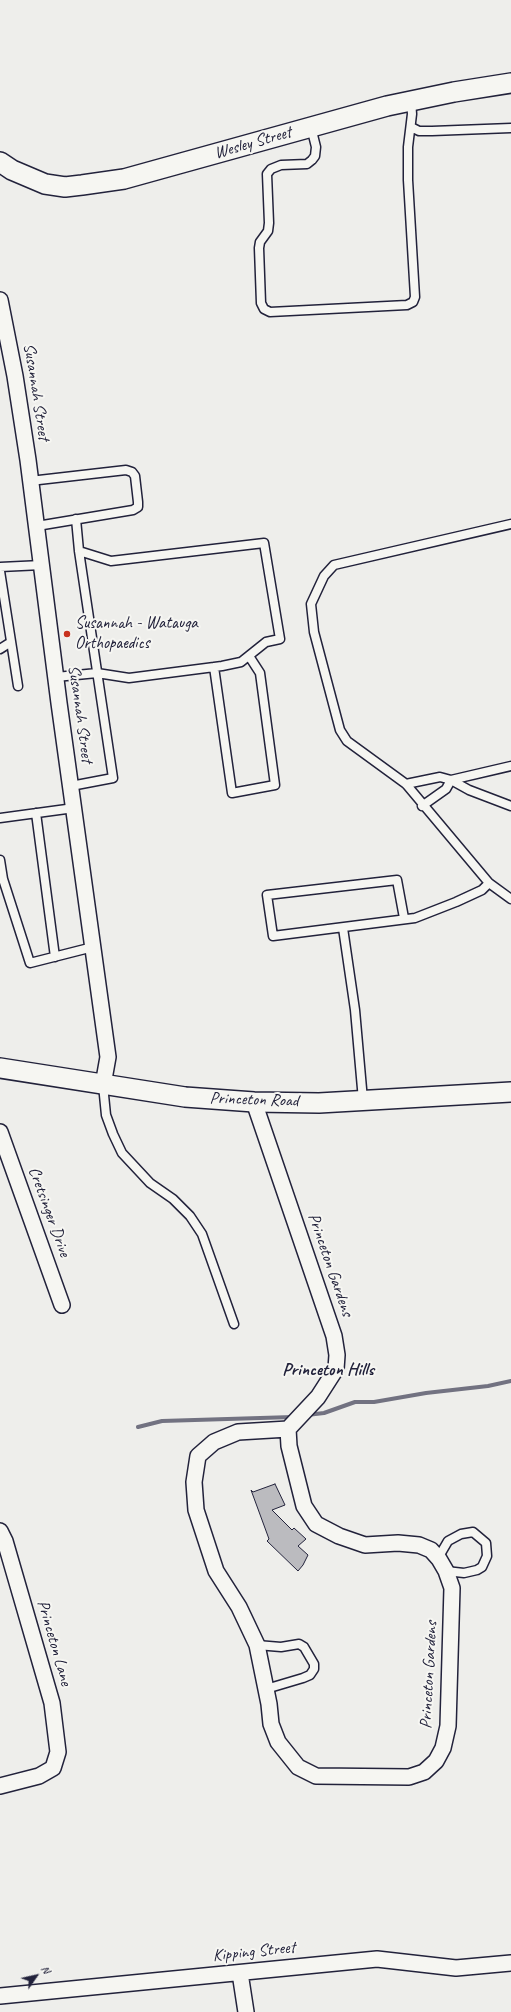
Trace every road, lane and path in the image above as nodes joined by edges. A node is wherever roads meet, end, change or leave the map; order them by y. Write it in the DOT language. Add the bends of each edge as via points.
graph roads {
  1 [pos="511,83"];
  2 [pos="411,101"];
  3 [pos="311,126"];
  4 [pos="411,127"];
  5 [pos="511,128"];
  6 [pos="0,162"];
  7 [pos="0,300"];
  8 [pos="30,481"];
  9 [pos="76,519"];
  10 [pos="511,524"];
  11 [pos="37,526"];
  12 [pos="79,551"];
  13 [pos="42,565"];
  14 [pos="0,567"];
  15 [pos="0,571"];
  16 [pos="11,642"];
  17 [pos="0,649"];
  18 [pos="249,656"];
  19 [pos="214,667"];
  20 [pos="97,673"];
  21 [pos="56,677"];
  22 [pos="18,686"];
  23 [pos="511,766"];
  24 [pos="451,780"];
  25 [pos="406,784"];
  26 [pos="70,786"];
  27 [pos="422,806"];
  28 [pos="511,806"];
  29 [pos="74,808"];
  30 [pos="36,813"];
  31 [pos="0,818"];
  32 [pos="0,860"];
  33 [pos="489,883"];
  34 [pos="511,899"];
  35 [pos="404,918"];
  36 [pos="343,928"];
  37 [pos="93,947"];
  38 [pos="55,957"];
  39 [pos="0,1068"];
  40 [pos="103,1086"];
  41 [pos="511,1092"];
  42 [pos="363,1100"];
  43 [pos="254,1102"];
  44 [pos="0,1132"];
  45 [pos="62,1305"];
  46 [pos="234,1324"];
  47 [pos="288,1429"];
  48 [pos="0,1531"];
  49 [pos="443,1565"];
  50 [pos="257,1645"];
  51 [pos="266,1689"];
  52 [pos="0,1786"];
  53 [pos="511,1963"];
  54 [pos="240,1973"];
  55 [pos="0,1996"];
  56 [pos="246,2012"];
  1 -- 2 [label="street, Wesley Street"];
  2 -- 3 [label="street, Wesley Street"];
  2 -- 4 [label="lane"];
  3 -- 4 [label="lane" via="316,156 307,164 281,166 272,169 268,174 268,231 258,248 261,303 264,309 270,312 407,305 413,302 415,297 408,147"];
  3 -- 6 [label="street, Wesley Street" via="124,179 71,187 45,184"];
  4 -- 5 [label="lane" via="419,131"];
  7 -- 8 [label="street, Susannah Street" via="15,376"];
  8 -- 9 [label="lane" via="126,470 132,472 135,476 138,507"];
  8 -- 11 [label="street, Susannah Street"];
  9 -- 11 [label="lane"];
  9 -- 12 [label="lane"];
  10 -- 25 [label="lane" via="334,566 316,590 311,604 314,632 340,730 347,742"];
  11 -- 13 [label="street, Susannah Street"];
  12 -- 18 [label="lane" via="111,561 264,543 280,639 266,642"];
  12 -- 20 [label="lane"];
  13 -- 14 [label="lane"];
  13 -- 21 [label="street, Susannah Street"];
  15 -- 16 [label="lane"];
  16 -- 17 [label="lane"];
  16 -- 22 [label="lane"];
  18 -- 19 [label="lane" via="241,662"];
  18 -- 19 [label="lane" via="260,673 275,785 232,793"];
  19 -- 20 [label="lane" via="130,678"];
  20 -- 21 [label="lane"];
  20 -- 26 [label="lane" via="112,778"];
  21 -- 26 [label="street, Susannah Street"];
  23 -- 24 [label="lane"];
  24 -- 25 [label="lane" via="440,777"];
  24 -- 27 [label="lane" via="446,788"];
  24 -- 28 [label="lane"];
  25 -- 27 [label="lane"];
  26 -- 29 [label="street, Susannah Street"];
  27 -- 33 [label="lane"];
  29 -- 30 [label="lane"];
  29 -- 37 [label="street, Susannah Street"];
  30 -- 31 [label="lane"];
  30 -- 38 [label="lane"];
  32 -- 38 [label="lane" via="3,879 30,963"];
  33 -- 34 [label="lane"];
  33 -- 35 [label="lane" via="482,890 456,902 415,918"];
  35 -- 36 [label="lane"];
  35 -- 36 [label="lane" via="397,880 267,895 273,936"];
  36 -- 42 [label="lane" via="355,1010"];
  37 -- 38 [label="lane"];
  37 -- 40 [label="street, Susannah Street" via="108,1057"];
  39 -- 40 [label="street, Princeton Road"];
  40 -- 43 [label="street, Princeton Road" via="185,1097"];
  40 -- 46 [label="lane" via="106,1115 122,1153 150,1183 173,1199 190,1216 202,1234"];
  41 -- 42 [label="street, Princeton Road"];
  42 -- 43 [label="street, Princeton Road" via="319,1103"];
  43 -- 47 [label="street, Princeton Gardens" via="334,1336 337,1355 336,1369 318,1397"];
  44 -- 45 [label="street, Cretsinger Drive"];
  47 -- 49 [label="street" via="289,1446 304,1506 316,1524 365,1545 419,1545 431,1550"];
  47 -- 50 [label="street, Princeton Gardens" via="238,1432 214,1442 198,1456 194,1482 196,1510 216,1571 239,1607"];
  48 -- 52 [label="street, Princeton Lane" via="52,1703 58,1752 53,1768 39,1776"];
  49 -- 49 [label="lane" via="441,1553 448,1541 461,1534 473,1532 486,1543 487,1556 482,1567 477,1570 464,1573"];
  49 -- 51 [label="street, Princeton Gardens" via="452,1588 448,1726 443,1748 436,1761 424,1772 409,1777 316,1776 298,1767 278,1742 271,1724"];
  50 -- 51 [label="street, Princeton Gardens"];
  50 -- 51 [label="lane" via="281,1647 299,1644 304,1647 314,1664 310,1675"];
  53 -- 54 [label="street, Kipping Street" via="456,1968 377,1958"];
  54 -- 55 [label="street, Kipping Street"];
  54 -- 56 [label="street"];
}
